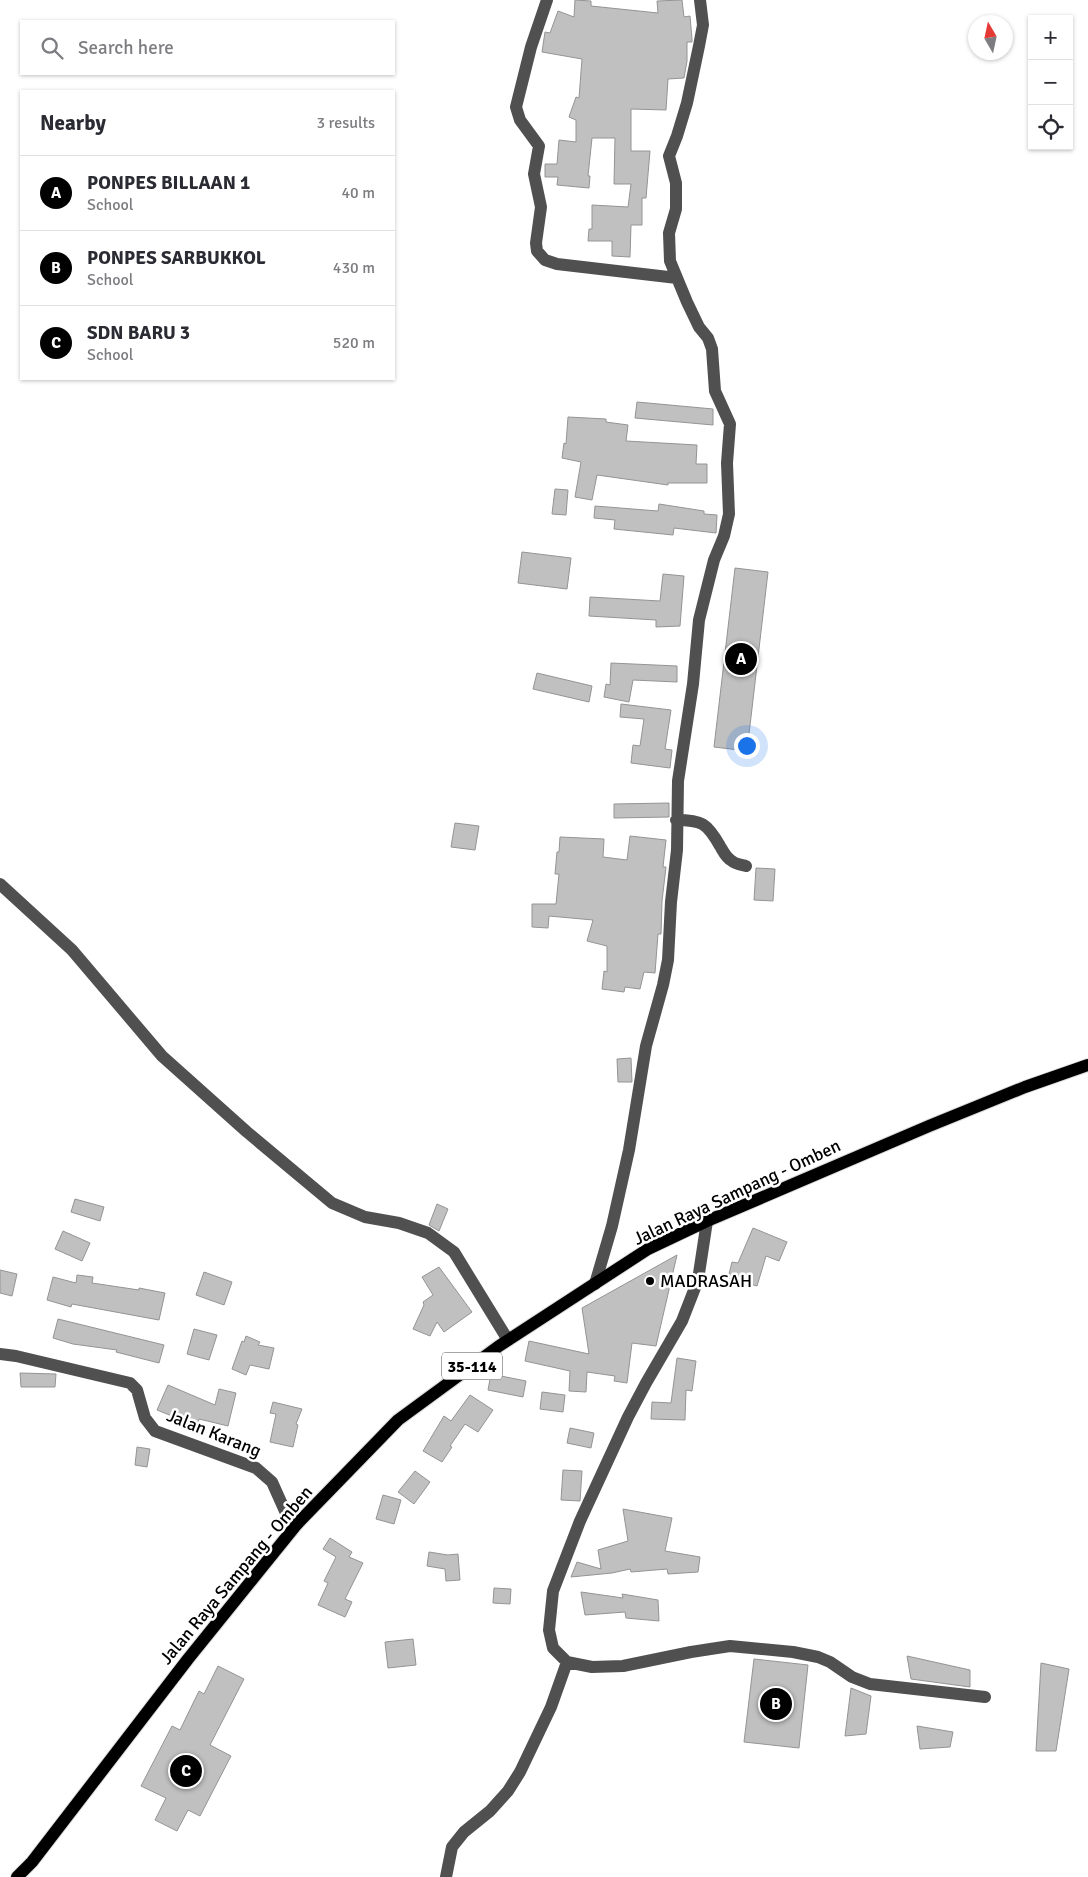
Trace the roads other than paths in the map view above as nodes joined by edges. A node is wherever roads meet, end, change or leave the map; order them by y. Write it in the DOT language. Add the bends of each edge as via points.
graph roads {
  1 [pos="547,0"];
  2 [pos="700,0"];
  3 [pos="677,278"];
  4 [pos="676,820"];
  5 [pos="746,866"];
  6 [pos="0,884"];
  7 [pos="1088,1066"];
  8 [pos="707,1221"];
  9 [pos="595,1284"];
  10 [pos="508,1340"];
  11 [pos="0,1354"];
  12 [pos="297,1524"];
  13 [pos="567,1662"];
  14 [pos="985,1697"];
  15 [pos="17,1877"];
  16 [pos="446,1877"];
  1 -- 3 [label="street" via="516,106 520,120 539,146 534,174 541,207 537,251 545,260 558,264"];
  2 -- 3 [label="street" via="704,25 700,46 687,103 669,156 676,182 676,209 669,233 670,261"];
  3 -- 4 [label="street" via="712,349 714,391 730,424 727,463 729,514 699,620"];
  4 -- 5 [label="street" via="702,822 732,862"];
  4 -- 9 [label="street" via="677,850 668,960 646,1046 628,1158"];
  6 -- 10 [label="street" via="72,950 162,1056 332,1203 365,1217 399,1223 428,1233 454,1252"];
  7 -- 8 [label="main road, Jalan Raya Sampang - Omben / 35-114" via="938,1122"];
  8 -- 9 [label="main road, Jalan Raya Sampang - Omben / 35-114" via="648,1249"];
  8 -- 13 [label="street" via="698,1280 682,1321 628,1417 580,1521 553,1591 549,1630 553,1648"];
  9 -- 10 [label="main road, Jalan Raya Sampang - Omben / 35-114"];
  10 -- 12 [label="main road, Jalan Raya Sampang - Omben / 35-114" via="398,1420"];
  11 -- 12 [label="street, Jalan Karang" via="130,1383 136,1390 145,1418 155,1430 256,1468 272,1482 285,1511"];
  12 -- 15 [label="main road, Jalan Raya Sampang - Omben / 35-114"];
  13 -- 14 [label="street" via="623,1666 730,1646 818,1657 870,1684"];
  13 -- 16 [label="street" via="551,1707 520,1772 490,1812 464,1832 452,1847"];
}
